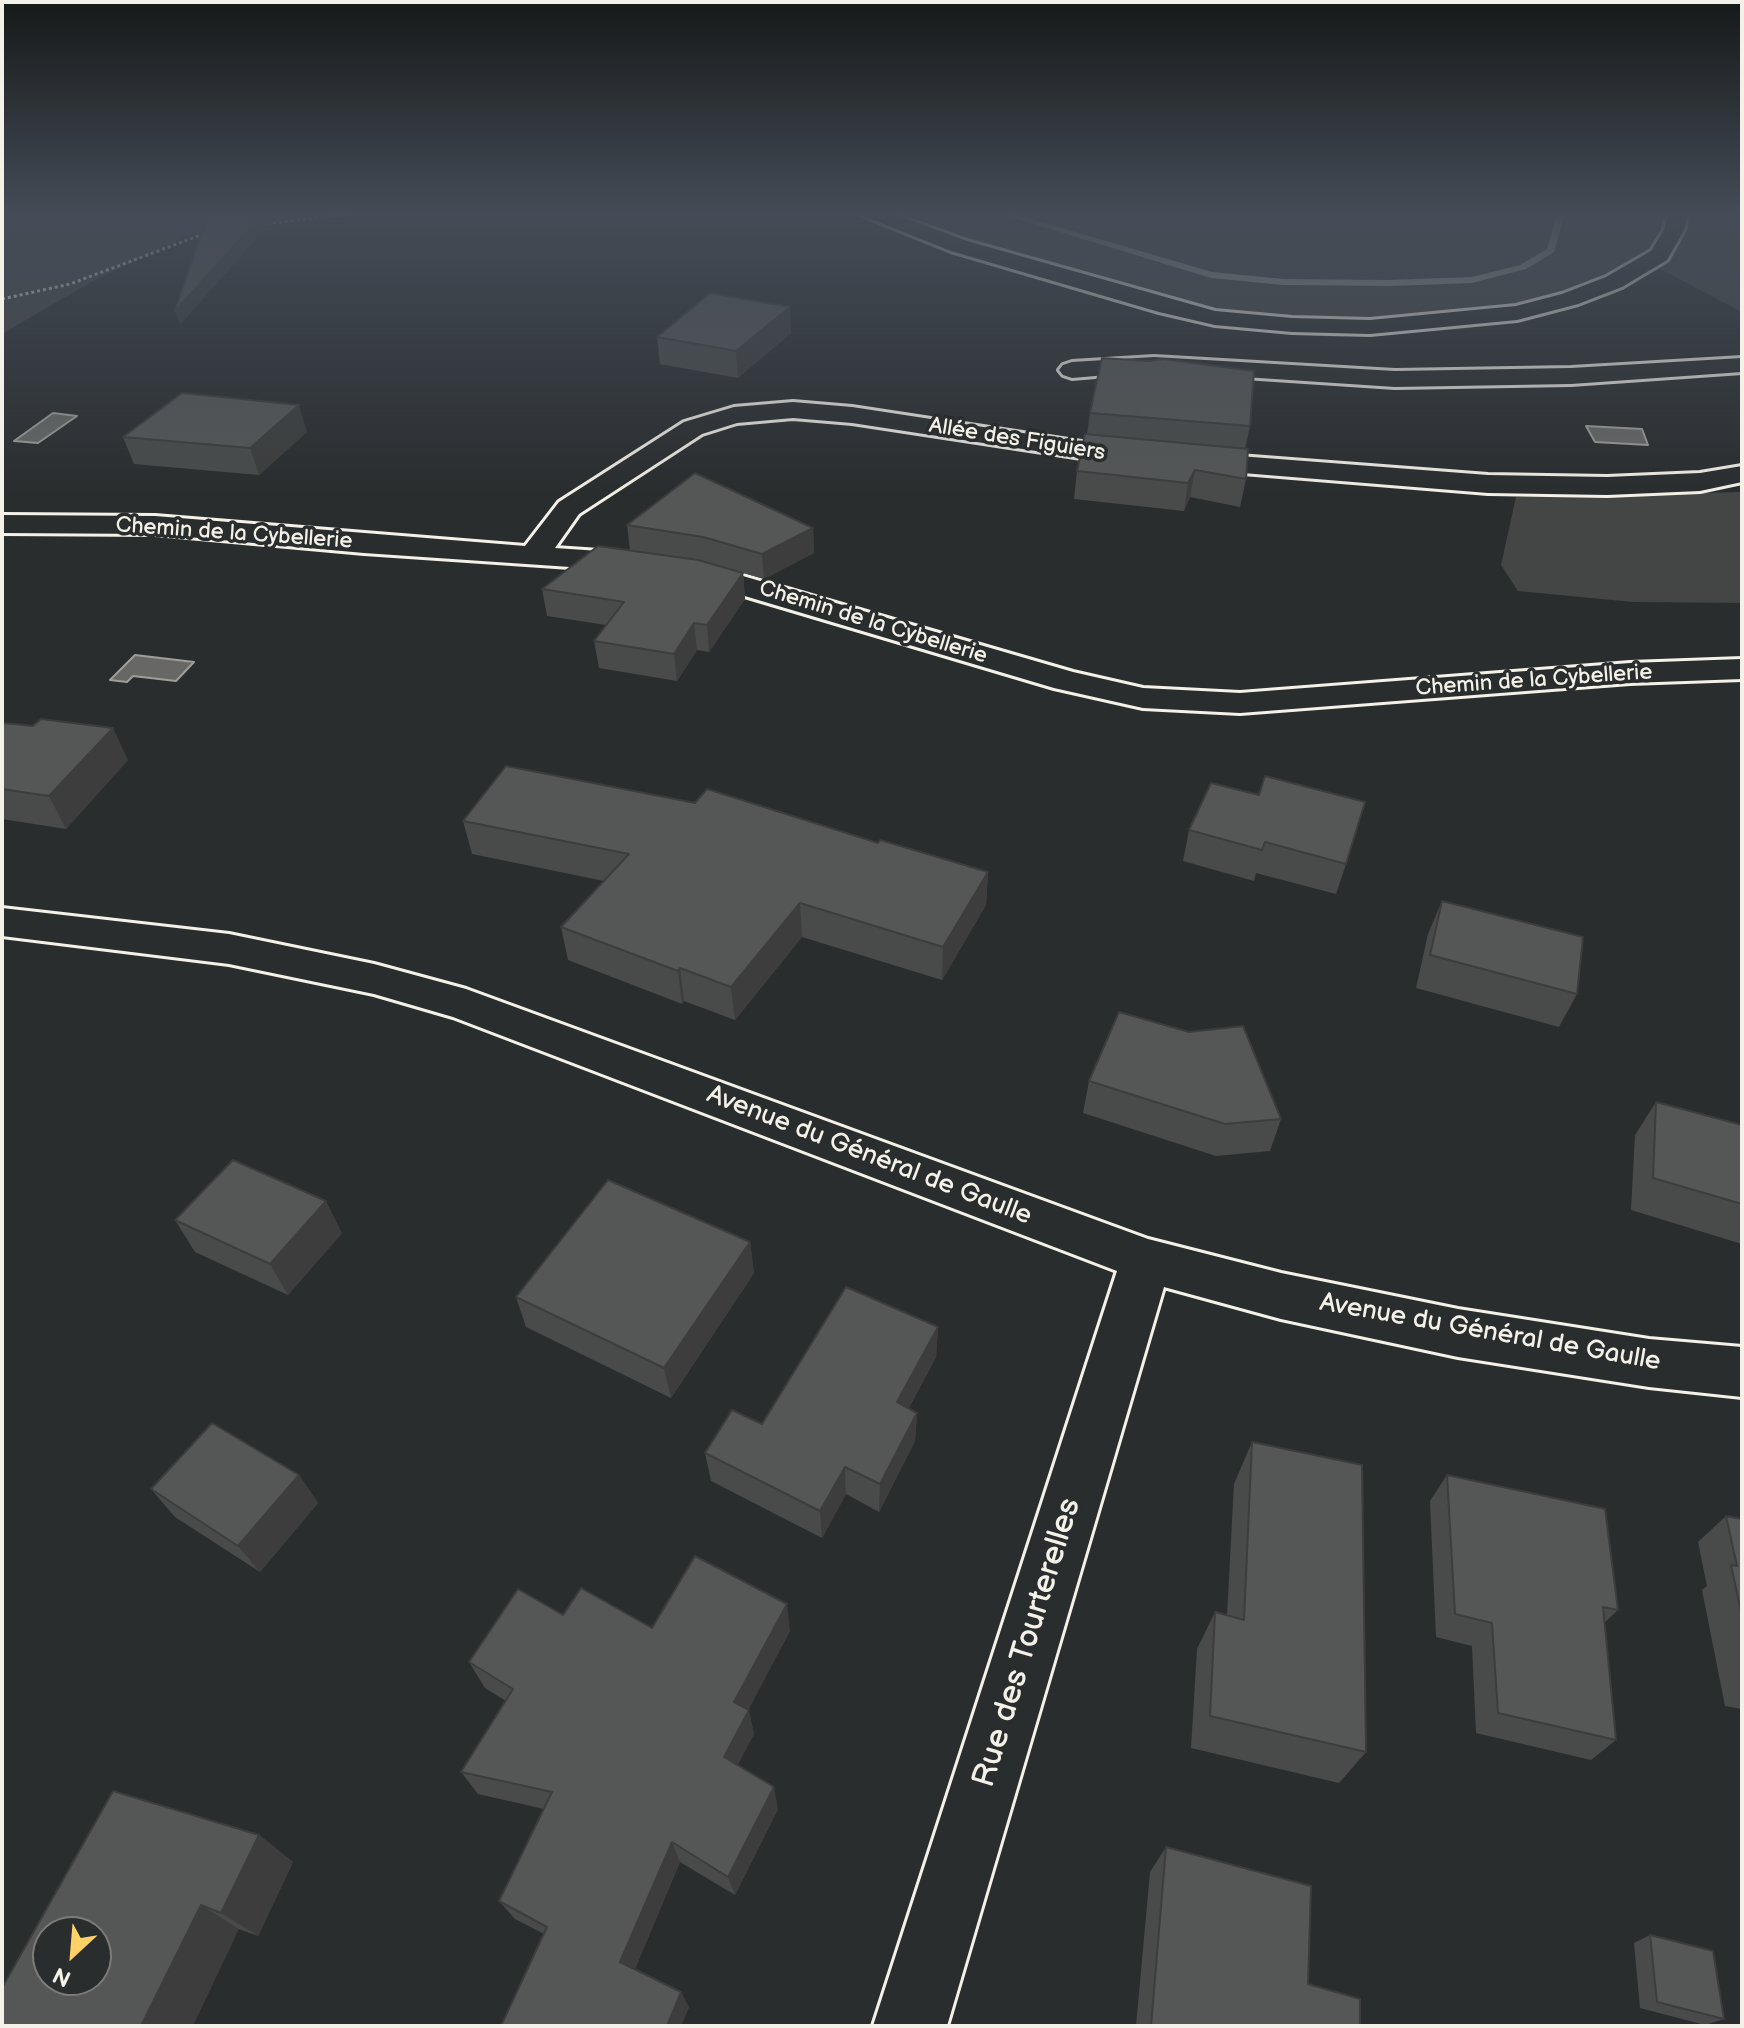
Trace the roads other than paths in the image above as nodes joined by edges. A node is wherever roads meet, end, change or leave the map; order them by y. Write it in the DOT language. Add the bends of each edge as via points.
graph roads {
  1 [pos="1170,308"];
  2 [pos="1537,308"];
  3 [pos="1742,365"];
  4 [pos="1072,370"];
  5 [pos="1742,474"];
  6 [pos="2,524"];
  7 [pos="533,556"];
  8 [pos="1742,669"];
  9 [pos="2,922"];
  10 [pos="1146,1260"];
  11 [pos="1742,1372"];
  12 [pos="910,2026"];
  1 -- 2 [label="street" via="1215,318 1370,327"];
  3 -- 4 [label="street" via="1571,376 1424,378 1154,364"];
  5 -- 7 [label="street, Allée des Figuiers" via="1700,482 1607,486 1488,484 1108,454 793,410 734,415 693,428 569,508"];
  6 -- 7 [label="street, Chemin de la Cybellerie" via="155,525"];
  7 -- 8 [label="street, Chemin de la Cybellerie" via="629,562 705,574 1066,681 1143,698 1240,703"];
  9 -- 10 [label="street, Avenue du Général de Gaulle" via="229,949 374,979 466,1005"];
  10 -- 11 [label="street, Avenue du Général de Gaulle" via="1281,1296 1458,1333"];
  10 -- 12 [label="street, Rue des Tourterelles"];
}
